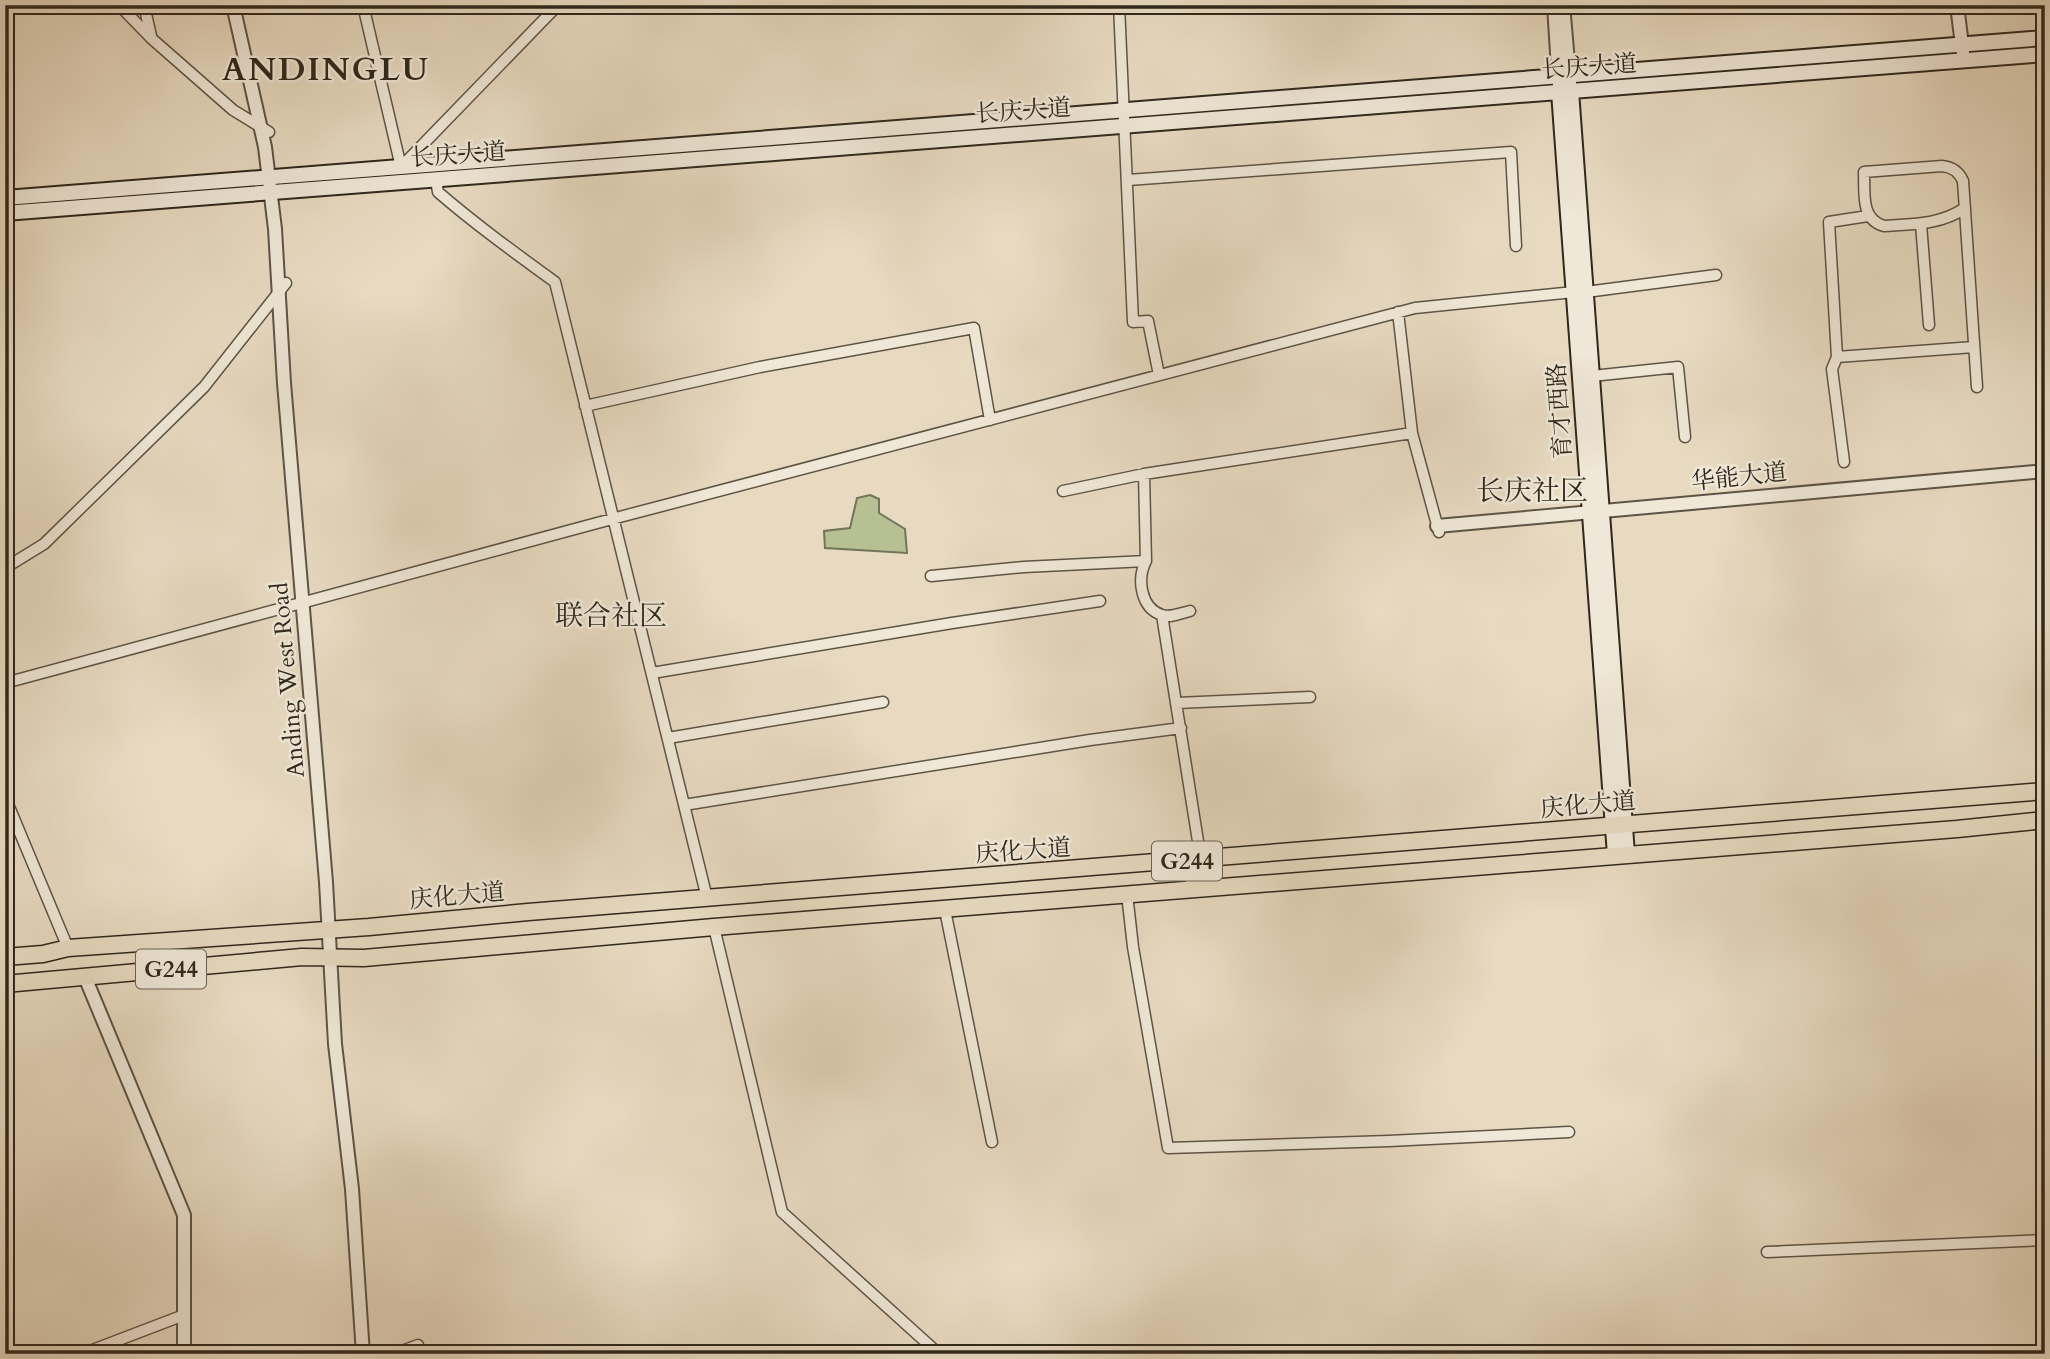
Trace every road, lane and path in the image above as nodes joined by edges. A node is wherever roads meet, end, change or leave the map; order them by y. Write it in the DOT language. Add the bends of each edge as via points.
graph roads {
  1 [pos="119,5"];
  2 [pos="144,5"];
  3 [pos="233,5"];
  4 [pos="240,5"];
  5 [pos="363,5"];
  6 [pos="558,5"];
  7 [pos="1119,5"];
  8 [pos="1554,5"];
  9 [pos="1563,5"];
  10 [pos="1957,5"];
  11 [pos="1964,5"];
  12 [pos="151,37"];
  13 [pos="2045,38"];
  14 [pos="1965,45"];
  15 [pos="2045,54"];
  16 [pos="1968,60"];
  17 [pos="1564,76"];
  18 [pos="1565,92"];
  19 [pos="1125,110"];
  20 [pos="1126,126"];
  21 [pos="265,129"];
  22 [pos="401,167"];
  23 [pos="273,176"];
  24 [pos="436,180"];
  25 [pos="1128,180"];
  26 [pos="275,192"];
  27 [pos="5,198"];
  28 [pos="1965,208"];
  29 [pos="5,213"];
  30 [pos="1868,216"];
  31 [pos="1921,223"];
  32 [pos="1516,246"];
  33 [pos="1716,275"];
  34 [pos="282,288"];
  35 [pos="1580,292"];
  36 [pos="1398,313"];
  37 [pos="1929,326"];
  38 [pos="1974,346"];
  39 [pos="1837,357"];
  40 [pos="1159,375"];
  41 [pos="1592,376"];
  42 [pos="1977,387"];
  43 [pos="585,406"];
  44 [pos="990,420"];
  45 [pos="1412,433"];
  46 [pos="1685,438"];
  47 [pos="1844,462"];
  48 [pos="2045,471"];
  49 [pos="1144,474"];
  50 [pos="2045,477"];
  51 [pos="1063,491"];
  52 [pos="1596,515"];
  53 [pos="612,519"];
  54 [pos="1438,529"];
  55 [pos="1146,561"];
  56 [pos="5,568"];
  57 [pos="931,576"];
  58 [pos="306,601"];
  59 [pos="1100,601"];
  60 [pos="1190,611"];
  61 [pos="1162,615"];
  62 [pos="652,673"];
  63 [pos="5,683"];
  64 [pos="1310,697"];
  65 [pos="883,702"];
  66 [pos="1177,703"];
  67 [pos="1181,729"];
  68 [pos="667,738"];
  69 [pos="2045,792"];
  70 [pos="5,797"];
  71 [pos="684,805"];
  72 [pos="2045,820"];
  73 [pos="1619,825"];
  74 [pos="1621,855"];
  75 [pos="1200,860"];
  76 [pos="1188,889"];
  77 [pos="1127,894"];
  78 [pos="707,898"];
  79 [pos="945,910"];
  80 [pos="715,927"];
  81 [pos="332,929"];
  82 [pos="68,948"];
  83 [pos="5,957"];
  84 [pos="334,957"];
  85 [pos="85,977"];
  86 [pos="5,984"];
  87 [pos="1569,1132"];
  88 [pos="992,1142"];
  89 [pos="2045,1240"];
  90 [pos="1767,1252"];
  91 [pos="184,1315"];
  92 [pos="418,1345"];
  93 [pos="82,1354"];
  94 [pos="184,1354"];
  95 [pos="363,1354"];
  96 [pos="370,1354"];
  97 [pos="394,1354"];
  98 [pos="939,1354"];
  1 -- 12 [label="street"];
  2 -- 12 [label="street"];
  3 -- 21 [label="street, Anding West Road"];
  4 -- 21 [label="street, Anding West Road"];
  5 -- 22 [label="street"];
  6 -- 22 [label="street"];
  7 -- 19 [label="street"];
  8 -- 17 [label="street, 育才西路"];
  9 -- 17 [label="street, 育才西路"];
  10 -- 14 [label="street"];
  11 -- 14 [label="street"];
  12 -- 21 [label="street" via="233,110"];
  13 -- 14 [label="main road, 长庆大道"];
  14 -- 16 [label="street"];
  14 -- 17 [label="main road, 长庆大道"];
  15 -- 16 [label="main road, 长庆大道"];
  16 -- 18 [label="main road, 长庆大道"];
  17 -- 18 [label="street, 育才西路"];
  17 -- 19 [label="main road, 长庆大道"];
  18 -- 20 [label="main road, 长庆大道"];
  18 -- 35 [label="main road, 育才西路"];
  19 -- 20 [label="street"];
  19 -- 22 [label="main road, 长庆大道"];
  20 -- 24 [label="main road, 长庆大道"];
  20 -- 25 [label="street"];
  21 -- 23 [label="street, Anding West Road"];
  22 -- 23 [label="main road, 长庆大道"];
  23 -- 26 [label="street, Anding West Road"];
  23 -- 27 [label="main road, 长庆大道"];
  24 -- 26 [label="main road, 长庆大道"];
  24 -- 43 [label="street" via="438,192 447,200 555,282"];
  25 -- 32 [label="street" via="1511,152"];
  25 -- 40 [label="street" via="1133,322 1148,321"];
  26 -- 29 [label="main road, 长庆大道"];
  26 -- 34 [label="street, Anding West Road"];
  28 -- 30 [label="street" via="1963,181 1949,167 1864,172"];
  28 -- 31 [label="street" via="1950,218"];
  28 -- 38 [label="street"];
  30 -- 31 [label="street" via="1884,226"];
  30 -- 39 [label="street" via="1829,222"];
  31 -- 37 [label="street"];
  33 -- 35 [label="street"];
  34 -- 56 [label="street" via="204,387 44,544"];
  34 -- 58 [label="street, Anding West Road"];
  35 -- 36 [label="street"];
  35 -- 41 [label="main road, 育才西路"];
  35 -- 52 [label="main road, 育才西路"];
  36 -- 40 [label="street"];
  36 -- 45 [label="street"];
  38 -- 39 [label="street"];
  38 -- 42 [label="street"];
  39 -- 47 [label="street" via="1832,369"];
  40 -- 44 [label="street"];
  41 -- 46 [label="street" via="1678,367"];
  41 -- 52 [label="main road, 育才西路"];
  43 -- 44 [label="street" via="760,367 974,328"];
  43 -- 53 [label="street"];
  44 -- 53 [label="street"];
  45 -- 49 [label="street"];
  45 -- 54 [label="street"];
  48 -- 52 [label="street, 华能大道"];
  49 -- 51 [label="street"];
  49 -- 55 [label="street"];
  50 -- 52 [label="street, 华能大道"];
  52 -- 54 [label="street, 华能大道"];
  52 -- 73 [label="main road, 育才西路"];
  53 -- 58 [label="street"];
  53 -- 62 [label="street"];
  55 -- 57 [label="street"];
  55 -- 61 [label="street" via="1141,571 1143,595"];
  58 -- 63 [label="street"];
  58 -- 81 [label="street, Anding West Road"];
  59 -- 62 [label="street"];
  60 -- 61 [label="street"];
  61 -- 66 [label="street"];
  62 -- 68 [label="street"];
  64 -- 66 [label="street"];
  65 -- 68 [label="street"];
  66 -- 67 [label="street"];
  67 -- 71 [label="street"];
  67 -- 75 [label="street"];
  68 -- 71 [label="street"];
  69 -- 73 [label="highway, 庆化大道 / G244"];
  70 -- 82 [label="street"];
  71 -- 78 [label="street"];
  72 -- 74 [label="highway, 庆化大道 / G244"];
  73 -- 74 [label="main road, 育才西路"];
  73 -- 75 [label="highway, 庆化大道 / G244"];
  74 -- 76 [label="highway, 庆化大道 / G244"];
  75 -- 76 [label="street"];
  75 -- 78 [label="highway, 庆化大道 / G244"];
  76 -- 77 [label="highway, 庆化大道 / G244"];
  77 -- 79 [label="highway, 庆化大道 / G244"];
  77 -- 87 [label="street" via="1168,1147"];
  78 -- 81 [label="highway, 庆化大道 / G244"];
  79 -- 80 [label="highway, 庆化大道 / G244"];
  79 -- 88 [label="street"];
  80 -- 84 [label="highway, 庆化大道 / G244"];
  80 -- 98 [label="street" via="782,1212"];
  81 -- 82 [label="highway, 庆化大道 / G244"];
  81 -- 84 [label="street, Anding West Road"];
  82 -- 83 [label="highway, 庆化大道 / G244"];
  84 -- 85 [label="highway, 庆化大道 / G244"];
  84 -- 95 [label="street, Anding West Road" via="335,1044 352,1189"];
  84 -- 96 [label="street, Anding West Road" via="359,1188"];
  85 -- 86 [label="highway, 庆化大道 / G244"];
  85 -- 91 [label="street" via="184,1215"];
  89 -- 90 [label="street"];
  91 -- 93 [label="street"];
  91 -- 94 [label="street"];
  92 -- 97 [label="street"];
}
